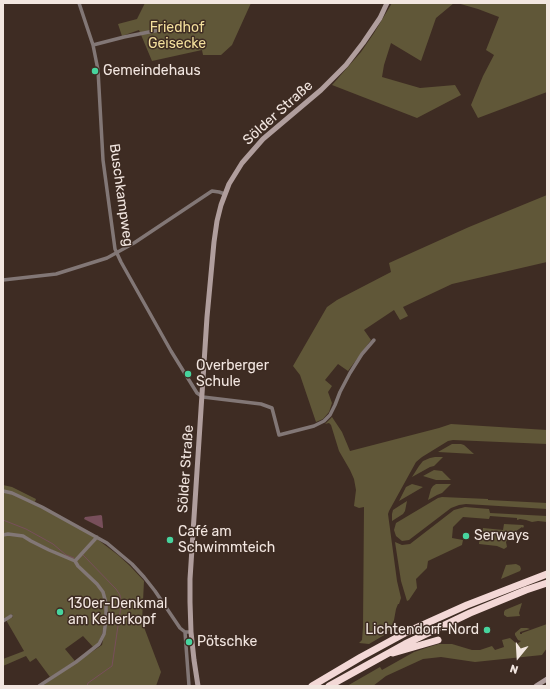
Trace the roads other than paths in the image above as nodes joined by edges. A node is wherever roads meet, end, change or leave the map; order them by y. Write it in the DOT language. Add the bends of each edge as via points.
graph roads {
  1 [pos="79,3"];
  2 [pos="387,3"];
  3 [pos="159,30"];
  4 [pos="93,45"];
  5 [pos="225,194"];
  6 [pos="116,253"];
  7 [pos="3,280"];
  8 [pos="374,340"];
  9 [pos="202,397"];
  10 [pos="3,491"];
  11 [pos="3,535"];
  12 [pos="97,537"];
  13 [pos="75,561"];
  14 [pos="547,574"];
  15 [pos="547,583"];
  16 [pos="11,616"];
  17 [pos="3,620"];
  18 [pos="188,632"];
  19 [pos="391,634"];
  20 [pos="438,640"];
  21 [pos="383,656"];
  22 [pos="361,657"];
  23 [pos="547,679"];
  24 [pos="39,686"];
  25 [pos="189,686"];
  26 [pos="198,686"];
  27 [pos="312,686"];
  28 [pos="329,686"];
  29 [pos="536,686"];
  1 -- 4 [label="street, Buschkampweg"];
  2 -- 5 [label="main road, Sölder Straße" via="380,18 346,65 259,143 242,163"];
  3 -- 4 [label="street"];
  4 -- 6 [label="street, Buschkampweg" via="98,70 103,160"];
  5 -- 6 [label="street" via="212,191"];
  5 -- 9 [label="main road, Sölder Straße" via="214,242"];
  6 -- 7 [label="street" via="56,274"];
  6 -- 9 [label="street, Buschkampweg" via="171,351"];
  8 -- 9 [label="street" via="350,373 330,415 314,426 279,435 272,408 261,404"];
  9 -- 18 [label="main road, Sölder Straße"];
  10 -- 12 [label="street" via="42,507"];
  11 -- 13 [label="street" via="23,536"];
  12 -- 13 [label="street"];
  12 -- 18 [label="street" via="120,553 144,577 180,628"];
  13 -- 24 [label="street" via="103,592 106,603 104,634 99,644"];
  14 -- 22 [label="highway" via="498,592 407,632"];
  15 -- 21 [label="highway" via="458,619"];
  16 -- 17 [label="street"];
  18 -- 25 [label="street"];
  18 -- 26 [label="main road, Sölder Straße"];
  19 -- 22 [label="highway"];
  20 -- 21 [label="highway"];
  21 -- 28 [label="highway"];
  22 -- 27 [label="highway"];
  23 -- 29 [label="main road"];
}
